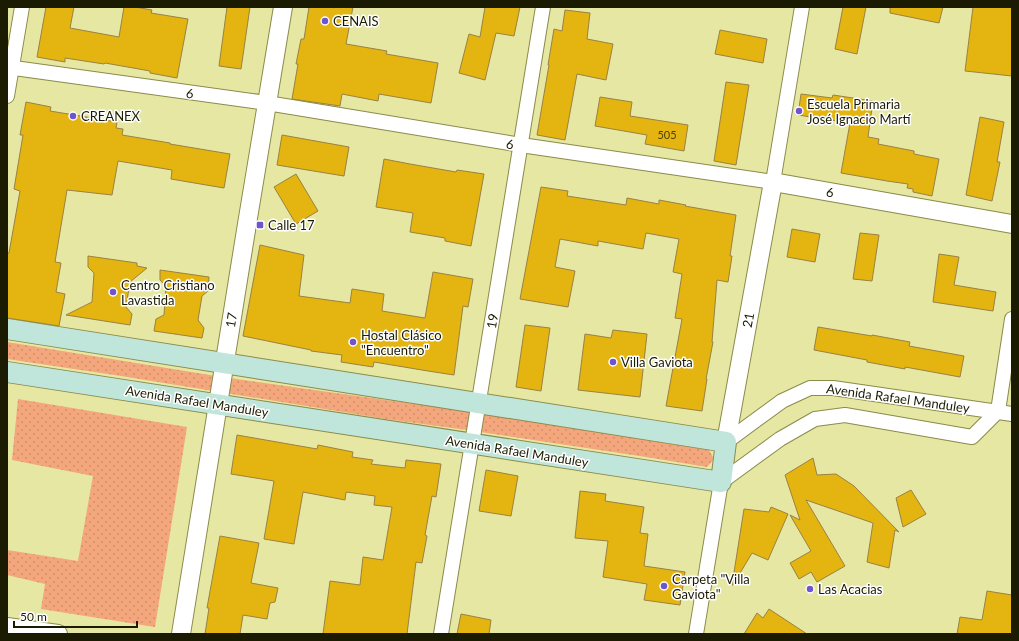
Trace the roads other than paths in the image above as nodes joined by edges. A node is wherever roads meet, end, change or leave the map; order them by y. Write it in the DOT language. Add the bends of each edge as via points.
graph roads {
  1 [pos="22,7"];
  2 [pos="283,7"];
  3 [pos="543,7"];
  4 [pos="802,7"];
  5 [pos="9,68"];
  6 [pos="7,96"];
  7 [pos="267,103"];
  8 [pos="521,145"];
  9 [pos="773,182"];
  10 [pos="1012,224"];
  11 [pos="1012,319"];
  12 [pos="7,329"];
  13 [pos="224,363"];
  14 [pos="7,372"];
  15 [pos="479,403"];
  16 [pos="218,404"];
  17 [pos="998,412"];
  18 [pos="1012,414"];
  19 [pos="726,442"];
  20 [pos="472,444"];
  21 [pos="721,482"];
  22 [pos="7,626"];
  23 [pos="58,634"];
  24 [pos="181,634"];
  25 [pos="441,634"];
  26 [pos="696,634"];
  1 -- 5 [label="street"];
  2 -- 7 [label="street, 17"];
  3 -- 8 [label="street, 19"];
  4 -- 9 [label="street, 21"];
  5 -- 6 [label="street"];
  5 -- 7 [label="street, 6"];
  7 -- 8 [label="street, 6"];
  7 -- 13 [label="street, 17"];
  8 -- 9 [label="street, 6"];
  8 -- 15 [label="street, 19"];
  9 -- 10 [label="street, 6"];
  9 -- 19 [label="street, 21"];
  11 -- 17 [label="street"];
  12 -- 13 [label="main road"];
  13 -- 15 [label="main road"];
  13 -- 16 [label="street, 17"];
  14 -- 16 [label="main road, Avenida Rafael Manduley"];
  15 -- 19 [label="main road"];
  15 -- 20 [label="street, 19"];
  16 -- 20 [label="main road, Avenida Rafael Manduley"];
  16 -- 24 [label="street, 17"];
  17 -- 18 [label="street, Avenida Rafael Manduley"];
  17 -- 19 [label="street, Avenida Rafael Manduley" via="833,388 810,388 782,401"];
  17 -- 21 [label="street, Avenida Rafael Manduley" via="972,438 845,415 815,419 780,440"];
  19 -- 21 [label="main road, 21"];
  20 -- 21 [label="main road, Avenida Rafael Manduley"];
  20 -- 25 [label="street, 19"];
  21 -- 26 [label="street, 21"];
  22 -- 23 [label="street"];
}
